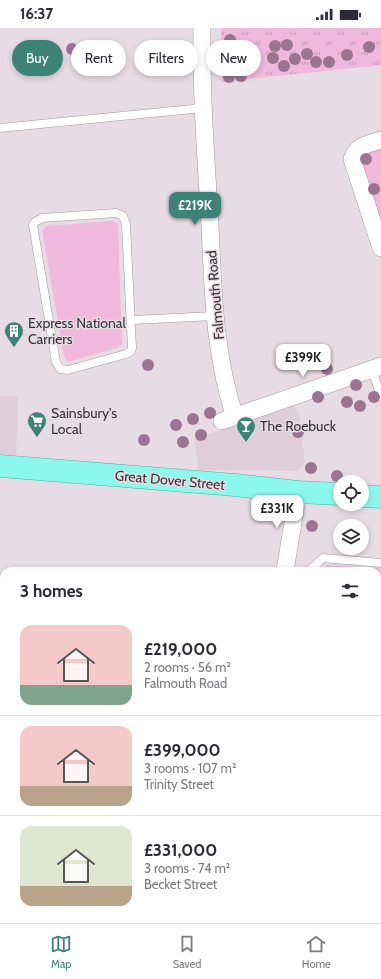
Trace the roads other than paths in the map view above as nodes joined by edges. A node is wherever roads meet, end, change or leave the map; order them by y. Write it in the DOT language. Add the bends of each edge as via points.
graph roads {
  1 [pos="202,28"];
  2 [pos="203,108"];
  3 [pos="0,128"];
  4 [pos="381,140"];
  5 [pos="381,248"];
  6 [pos="215,316"];
  7 [pos="132,320"];
  8 [pos="376,368"];
  9 [pos="381,396"];
  10 [pos="0,466"];
  11 [pos="298,492"];
  12 [pos="333,494"];
  13 [pos="369,496"];
  14 [pos="381,497"];
  15 [pos="381,563"];
  16 [pos="286,567"];
  17 [pos="313,567"];
  1 -- 2 [label="street, Falmouth Road"];
  2 -- 3 [label="lane"];
  2 -- 6 [label="street, Falmouth Road"];
  4 -- 5 [label="street" via="360,147 354,152 352,159"];
  6 -- 7 [label="lane"];
  6 -- 8 [label="street, Falmouth Road" via="229,419"];
  7 -- 7 [label="lane" via="133,344 128,353 68,370 60,369 56,362 34,237 35,222 42,218 116,213 123,216 126,224"];
  8 -- 9 [label="lane"];
  10 -- 11 [label="main road, Great Dover Street"];
  11 -- 12 [label="main road, Great Dover Street"];
  11 -- 16 [label="street"];
  13 -- 14 [label="main road"];
  15 -- 17 [label="lane" via="323,558"];
}
